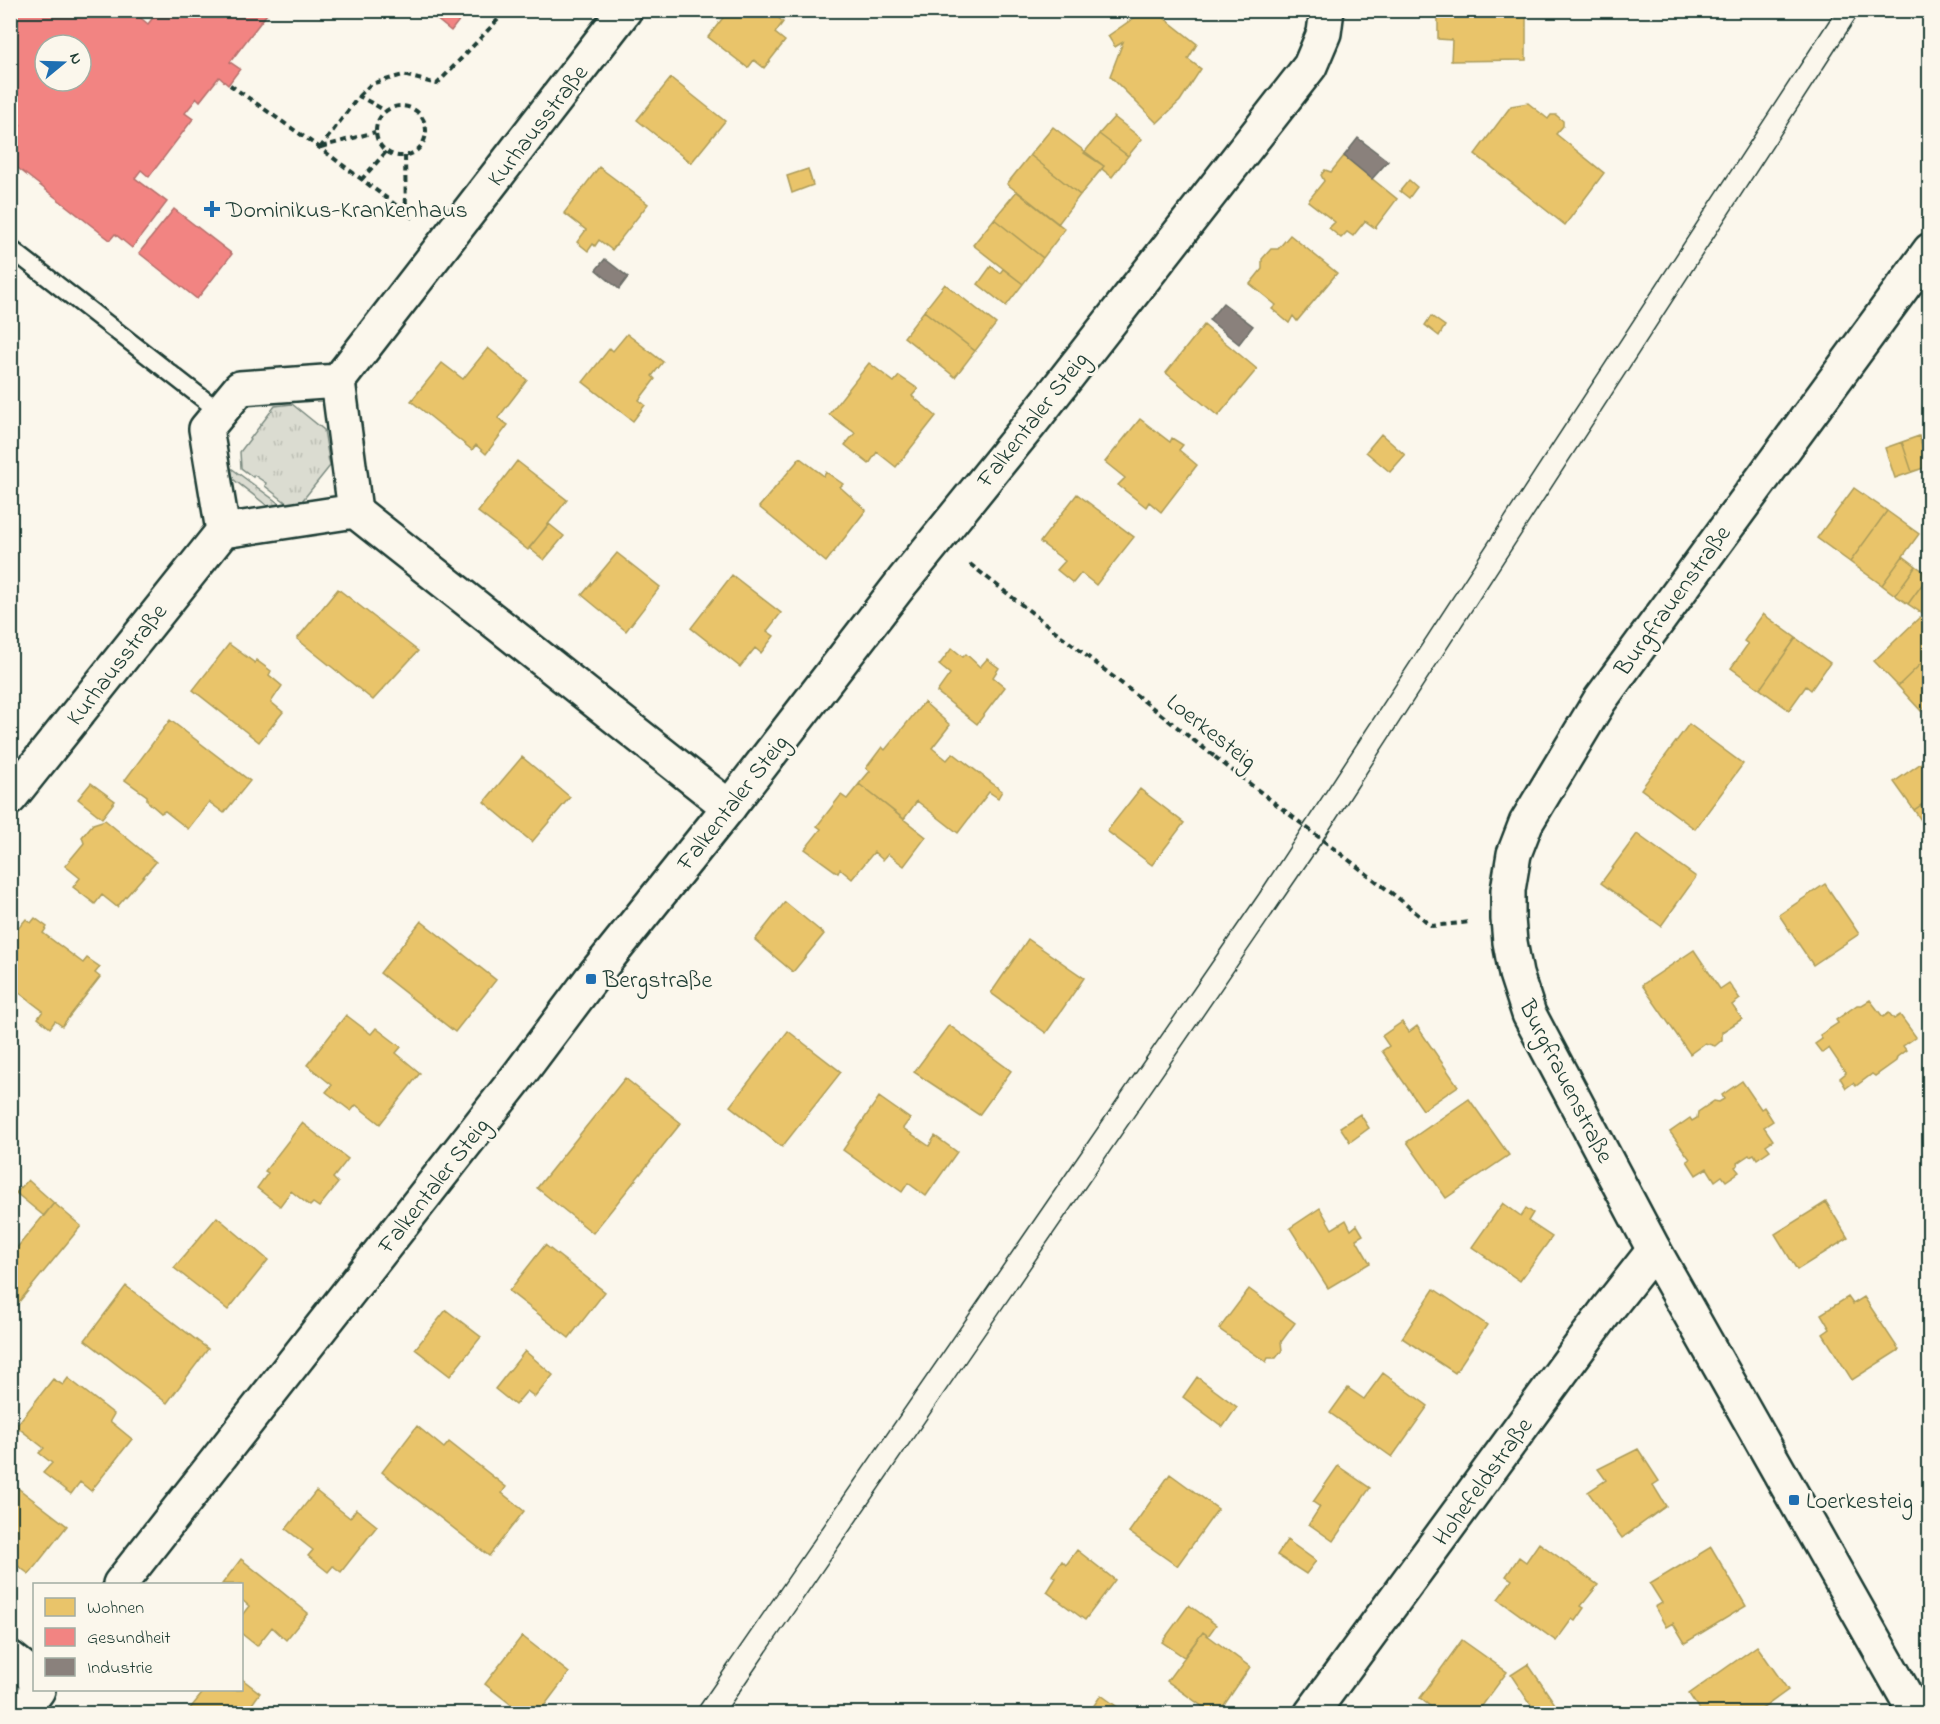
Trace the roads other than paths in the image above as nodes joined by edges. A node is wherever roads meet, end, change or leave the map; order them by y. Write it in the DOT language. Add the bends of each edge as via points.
graph roads {
  1 [pos="625,10"];
  2 [pos="1327,10"];
  3 [pos="10,248"];
  4 [pos="1929,250"];
  5 [pos="338,381"];
  6 [pos="220,412"];
  7 [pos="355,511"];
  8 [pos="222,531"];
  9 [pos="10,798"];
  10 [pos="729,807"];
  11 [pos="1654,1250"];
  12 [pos="121,1583"];
  13 [pos="10,1658"];
  14 [pos="33,1676"];
  15 [pos="36,1691"];
  16 [pos="20,1713"];
  17 [pos="1311,1713"];
  18 [pos="1916,1713"];
  1 -- 5 [label="street, Kurhausstraße"];
  2 -- 10 [label="street, Falkentaler Steig" via="1324,33 1310,66"];
  3 -- 6 [label="lane"];
  4 -- 11 [label="street, Burgfrauenstraße" via="1600,700 1526,823 1514,854 1508,890 1510,942 1529,1014"];
  5 -- 6 [label="street" via="240,388"];
  5 -- 7 [label="street"];
  6 -- 8 [label="street" via="206,429"];
  7 -- 8 [label="street"];
  7 -- 10 [label="street"];
  8 -- 9 [label="street, Kurhausstraße"];
  10 -- 12 [label="street, Falkentaler Steig"];
  11 -- 17 [label="street, Hohefeldstraße"];
  11 -- 18 [label="street, Burgfrauenstraße"];
  13 -- 14 [label="street"];
  15 -- 16 [label="street"];
}
